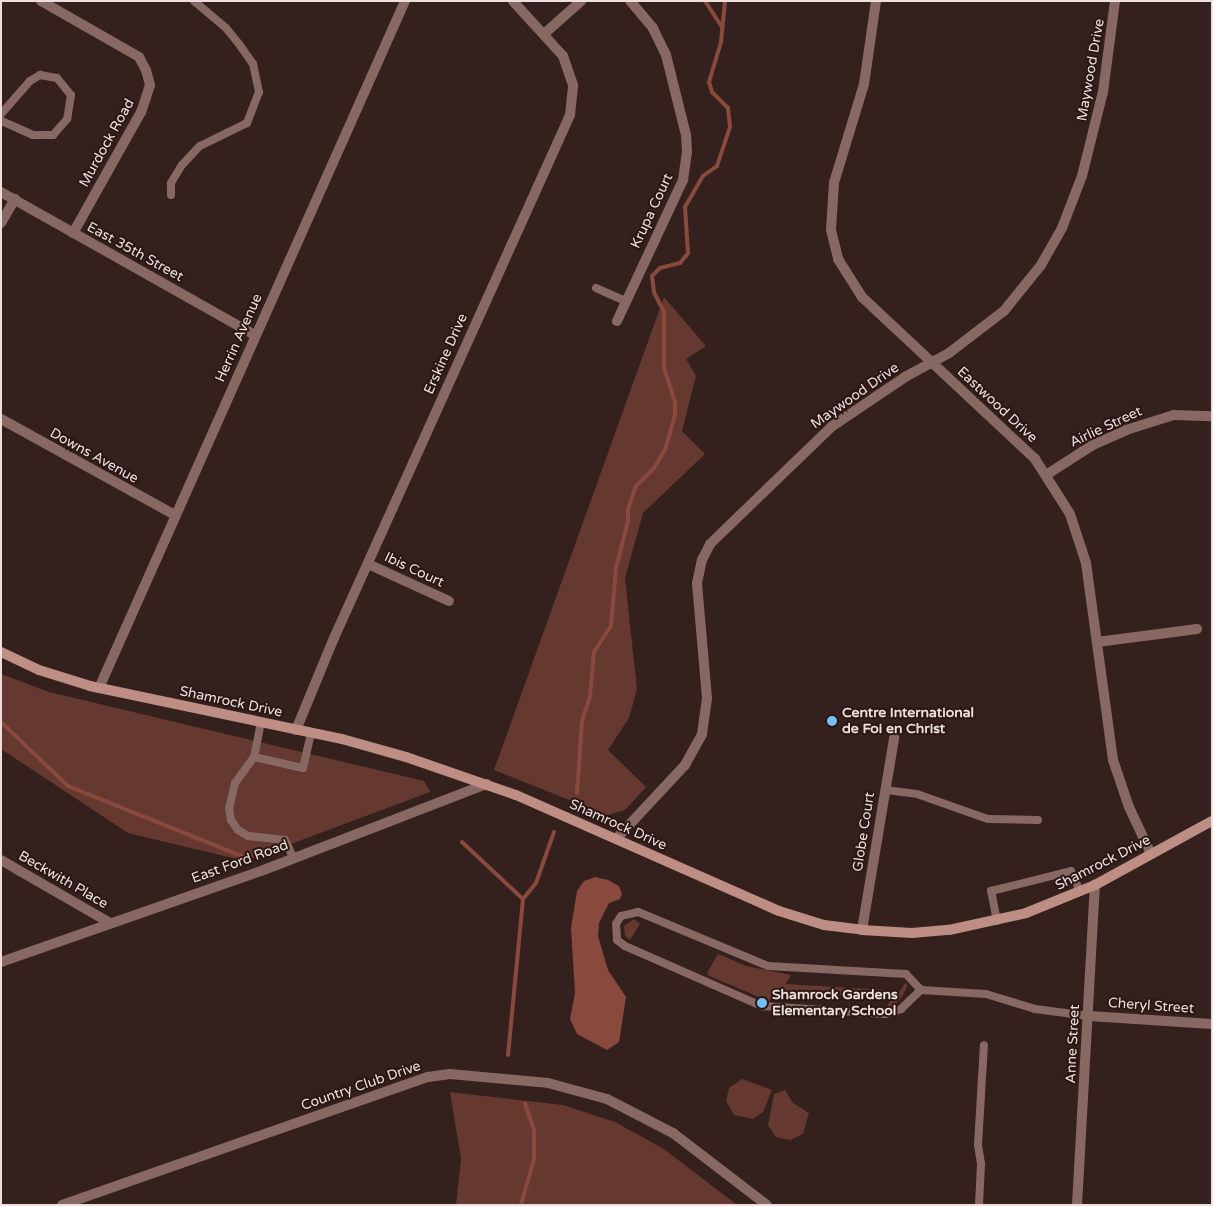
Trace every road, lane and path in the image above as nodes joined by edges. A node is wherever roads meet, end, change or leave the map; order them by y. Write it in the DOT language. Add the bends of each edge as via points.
graph roads {
  1 [pos="42,1"];
  2 [pos="194,1"];
  3 [pos="406,1"];
  4 [pos="513,1"];
  5 [pos="580,1"];
  6 [pos="630,1"];
  7 [pos="876,1"];
  8 [pos="1115,1"];
  9 [pos="544,34"];
  10 [pos="1,114"];
  11 [pos="1,121"];
  12 [pos="1,192"];
  13 [pos="171,195"];
  14 [pos="15,199"];
  15 [pos="1,223"];
  16 [pos="73,233"];
  17 [pos="596,288"];
  18 [pos="625,301"];
  19 [pos="617,321"];
  20 [pos="255,335"];
  21 [pos="931,363"];
  22 [pos="1212,416"];
  23 [pos="1,419"];
  24 [pos="1046,474"];
  25 [pos="174,515"];
  26 [pos="368,564"];
  27 [pos="448,601"];
  28 [pos="1197,629"];
  29 [pos="1097,642"];
  30 [pos="1,652"];
  31 [pos="99,688"];
  32 [pos="261,722"];
  33 [pos="296,730"];
  34 [pos="311,733"];
  35 [pos="894,738"];
  36 [pos="254,757"];
  37 [pos="487,784"];
  38 [pos="885,790"];
  39 [pos="1038,820"];
  40 [pos="1212,821"];
  41 [pos="616,839"];
  42 [pos="1151,854"];
  43 [pos="294,857"];
  44 [pos="1,860"];
  45 [pos="1095,885"];
  46 [pos="1080,891"];
  47 [pos="997,922"];
  48 [pos="110,924"];
  49 [pos="862,930"];
  50 [pos="1,962"];
  51 [pos="921,990"];
  52 [pos="1089,1016"];
  53 [pos="1212,1024"];
  54 [pos="984,1045"];
  55 [pos="62,1205"];
  56 [pos="767,1205"];
  57 [pos="979,1205"];
  58 [pos="1077,1205"];
  1 -- 16 [label="street, Murdock Road" via="139,58 150,85 141,112"];
  2 -- 13 [label="lane" via="226,28 239,44 253,64 259,92 247,123 200,146 182,165 171,183"];
  3 -- 20 [label="street, Herrin Avenue"];
  4 -- 9 [label="street, Erskine Drive"];
  5 -- 9 [label="street"];
  6 -- 18 [label="street, Krupa Court" via="653,28 666,55 686,135 687,152 683,180"];
  7 -- 21 [label="street, Eastwood Drive" via="864,84 834,183 833,240 838,259 862,298"];
  8 -- 21 [label="street, Maywood Drive" via="1095,128 1082,176 1062,228 1041,265 1014,302"];
  9 -- 26 [label="street, Erskine Drive" via="563,56 571,76 570,114"];
  10 -- 11 [label="lane" via="30,81 40,76 57,78 71,95 67,119 54,135 33,135"];
  12 -- 14 [label="street, East 35th Street"];
  14 -- 15 [label="street"];
  14 -- 16 [label="street, East 35th Street"];
  16 -- 20 [label="street, East 35th Street"];
  17 -- 18 [label="lane"];
  18 -- 19 [label="street, Krupa Court"];
  20 -- 25 [label="street, Herrin Avenue"];
  21 -- 24 [label="street, Eastwood Drive" via="1021,445"];
  21 -- 41 [label="street, Maywood Drive" via="831,427 710,544 702,560 697,588 707,698 702,734 685,765"];
  22 -- 24 [label="street, Airlie Street" via="1174,415 1126,430 1093,445"];
  23 -- 25 [label="street, Downs Avenue"];
  24 -- 29 [label="street, Eastwood Drive" via="1070,514 1082,546"];
  25 -- 31 [label="street, Herrin Avenue"];
  26 -- 27 [label="street, Ibis Court"];
  26 -- 33 [label="street, Erskine Drive"];
  28 -- 29 [label="street"];
  29 -- 42 [label="street, Eastwood Drive" via="1113,760 1129,807"];
  30 -- 31 [label="street, Shamrock Drive" via="39,670"];
  31 -- 32 [label="street, Shamrock Drive"];
  32 -- 33 [label="street, Shamrock Drive"];
  32 -- 36 [label="lane"];
  33 -- 34 [label="street, Shamrock Drive"];
  34 -- 36 [label="lane" via="302,768"];
  34 -- 37 [label="street, Shamrock Drive" via="376,748"];
  35 -- 38 [label="street, Globe Court"];
  36 -- 43 [label="lane" via="235,783 229,808 232,820 238,830 248,836 285,840"];
  37 -- 41 [label="street, Shamrock Drive"];
  37 -- 43 [label="street, East Ford Road"];
  38 -- 39 [label="lane" via="917,794 988,819"];
  38 -- 49 [label="street, Globe Court"];
  40 -- 42 [label="street, Shamrock Drive"];
  41 -- 49 [label="street, Shamrock Drive" via="788,914"];
  42 -- 45 [label="street, Shamrock Drive"];
  43 -- 48 [label="street, East Ford Road"];
  44 -- 48 [label="street, Beckwith Place"];
  45 -- 46 [label="street, Shamrock Drive"];
  45 -- 52 [label="street, Anne Street"];
  46 -- 47 [label="street, Shamrock Drive"];
  46 -- 47 [label="lane" via="1071,871 991,891"];
  47 -- 49 [label="street, Shamrock Drive" via="912,933"];
  48 -- 50 [label="street, East Ford Road"];
  51 -- 51 [label="lane" via="906,974 768,966 638,912 621,916 616,924 617,940 626,946 762,1006 886,1014 901,1009"];
  51 -- 52 [label="lane" via="986,994 1043,1011"];
  52 -- 53 [label="street, Cheryl Street"];
  52 -- 58 [label="street, Anne Street"];
  54 -- 57 [label="lane" via="978,1145 981,1164"];
  55 -- 56 [label="street, Country Club Drive" via="428,1077 450,1074 548,1083 607,1098 673,1133"];
}
